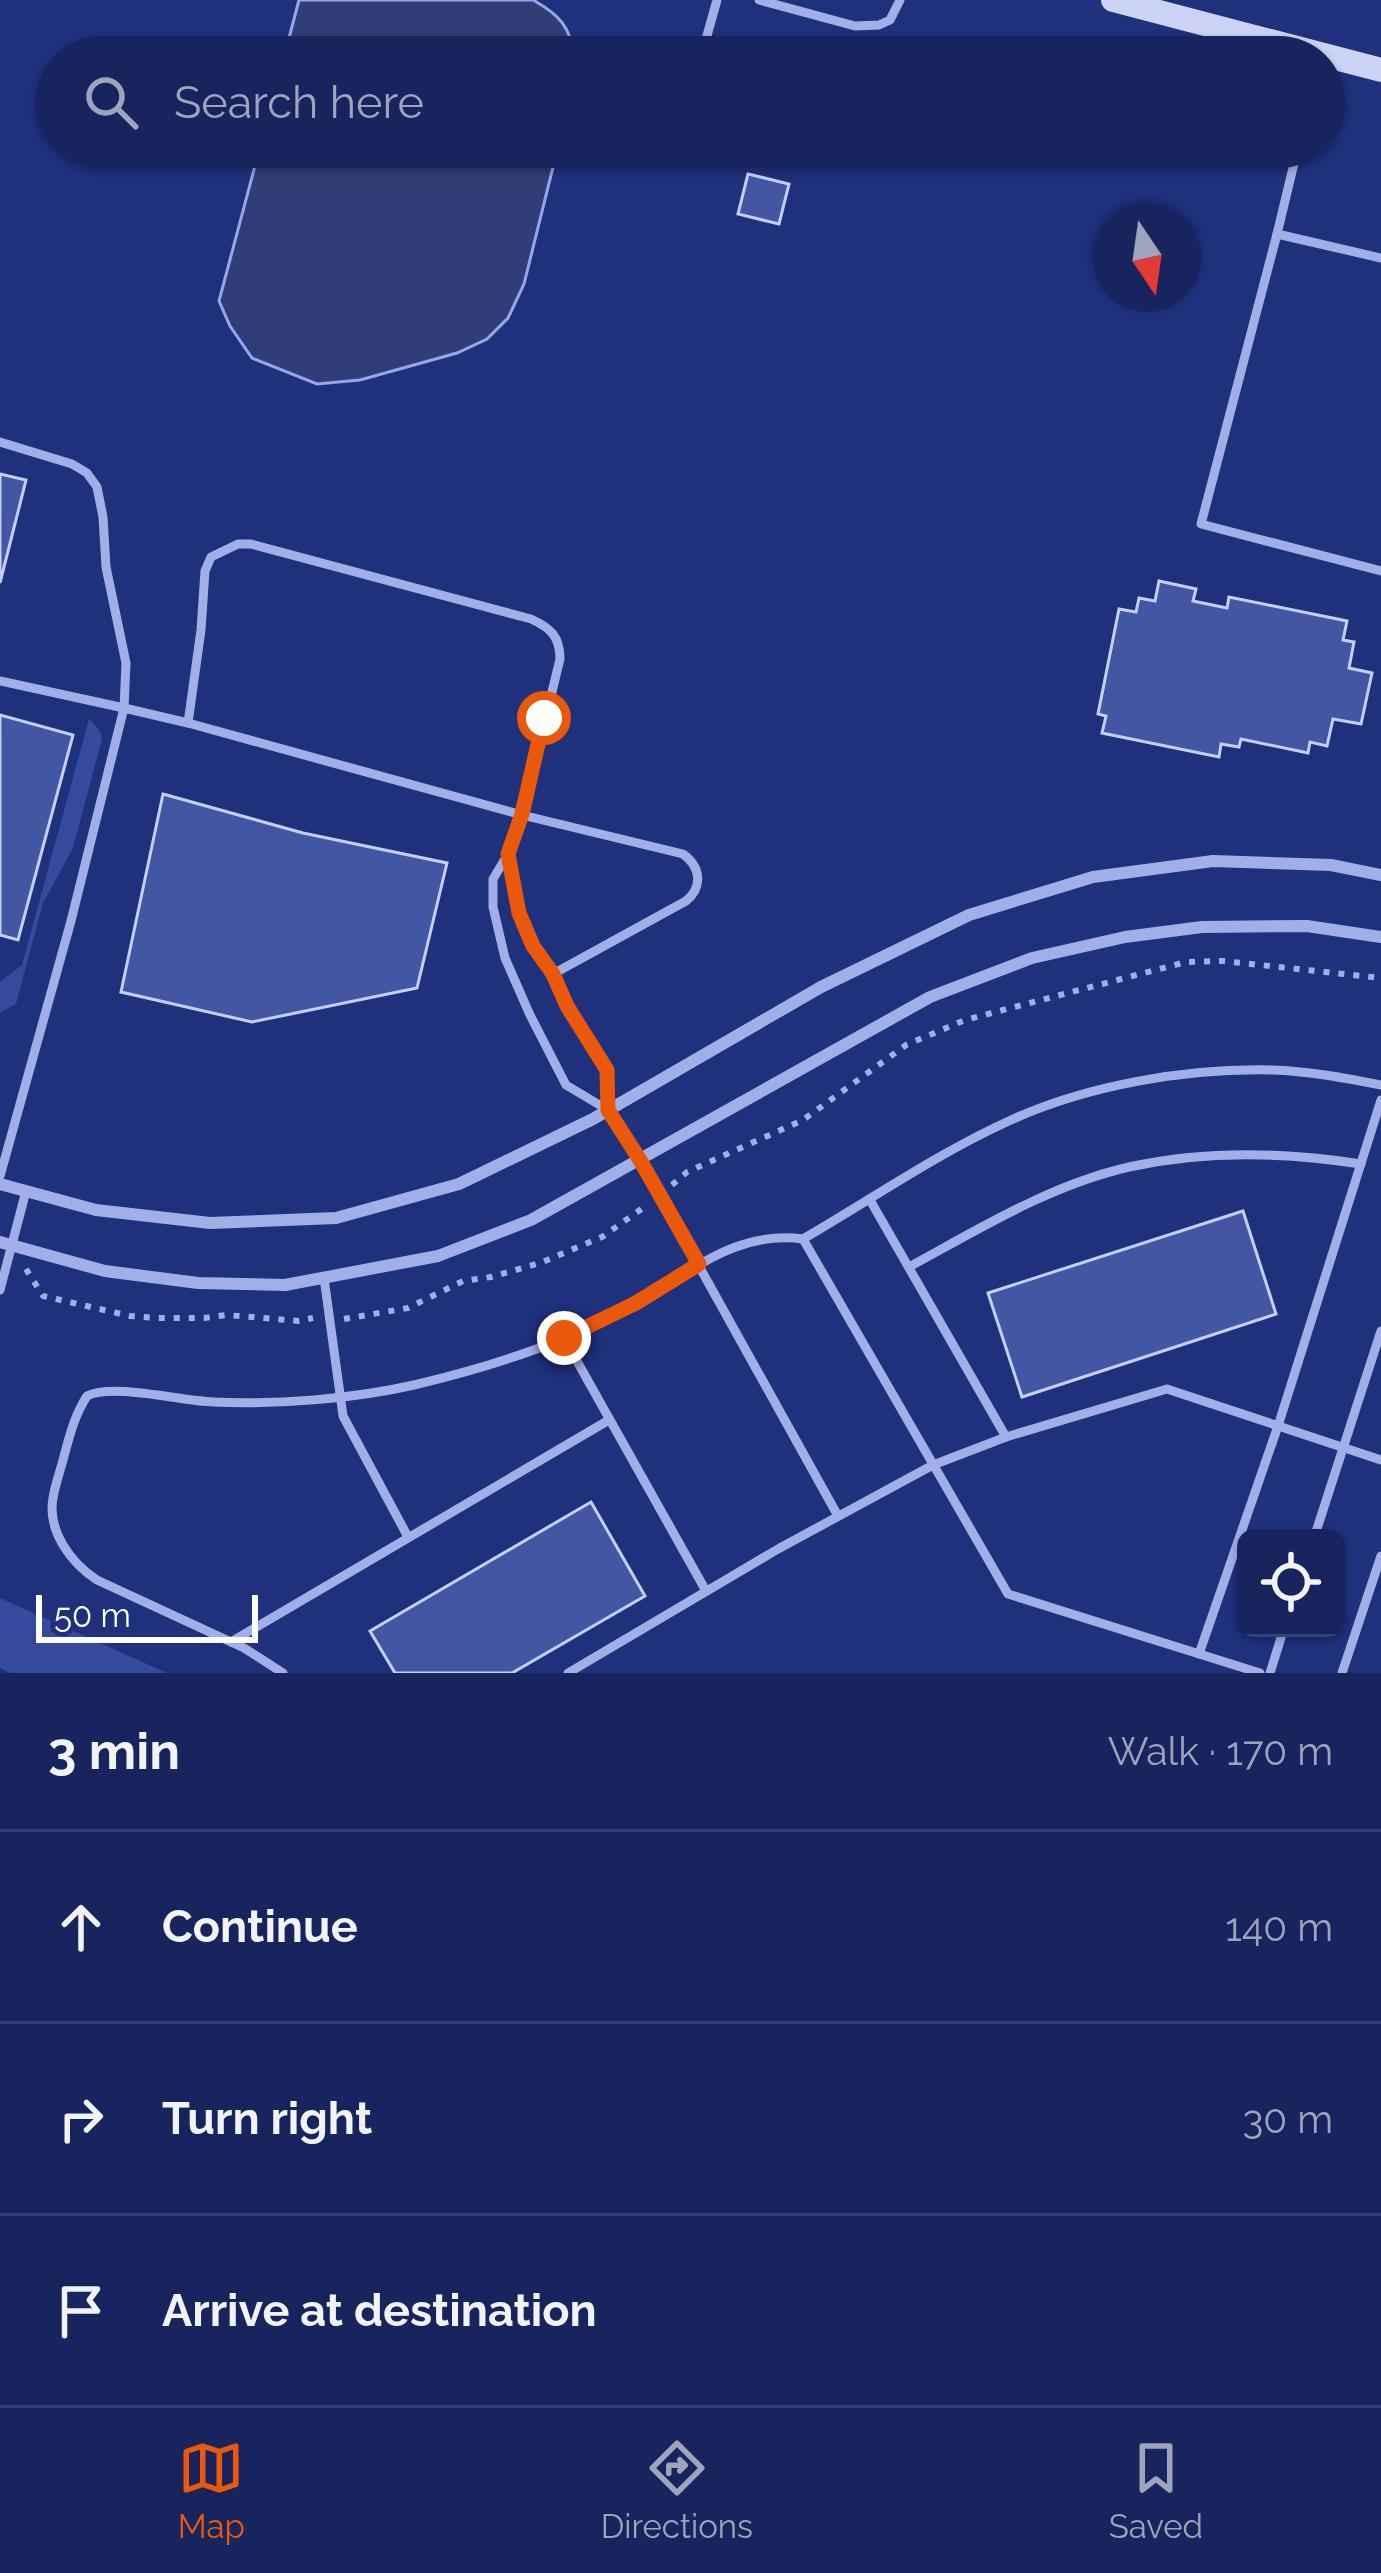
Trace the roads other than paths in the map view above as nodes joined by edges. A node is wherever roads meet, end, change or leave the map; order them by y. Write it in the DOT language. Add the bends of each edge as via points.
graph roads {
  1 [pos="717,0"];
  2 [pos="759,0"];
  3 [pos="900,0"];
  4 [pos="1113,0"];
  5 [pos="1179,8"];
  6 [pos="707,36"];
  7 [pos="1261,36"];
  8 [pos="1345,62"];
  9 [pos="1381,70"];
  10 [pos="1293,168"];
  11 [pos="1276,234"];
  12 [pos="1381,258"];
  13 [pos="0,442"];
  14 [pos="1381,571"];
  15 [pos="0,681"];
  16 [pos="124,708"];
  17 [pos="188,723"];
  18 [pos="522,814"];
  19 [pos="508,854"];
  20 [pos="1381,875"];
  21 [pos="1381,937"];
  22 [pos="553,974"];
  23 [pos="1381,1085"];
  24 [pos="1381,1100"];
  25 [pos="608,1110"];
  26 [pos="640,1160"];
  27 [pos="1361,1164"];
  28 [pos="0,1180"];
  29 [pos="26,1191"];
  30 [pos="870,1200"];
  31 [pos="803,1240"];
  32 [pos="6,1243"];
  33 [pos="699,1264"];
  34 [pos="909,1267"];
  35 [pos="324,1277"];
  36 [pos="0,1290"];
  37 [pos="1381,1331"];
  38 [pos="564,1338"];
  39 [pos="339,1396"];
  40 [pos="609,1420"];
  41 [pos="1278,1426"];
  42 [pos="1006,1437"];
  43 [pos="1343,1447"];
  44 [pos="1381,1460"];
  45 [pos="933,1465"];
  46 [pos="838,1516"];
  47 [pos="1316,1529"];
  48 [pos="408,1538"];
  49 [pos="1381,1556"];
  50 [pos="706,1591"];
  51 [pos="1281,1637"];
  52 [pos="231,1642"];
  53 [pos="1199,1654"];
  54 [pos="283,1673"];
  55 [pos="568,1673"];
  56 [pos="1260,1673"];
  57 [pos="1270,1673"];
  58 [pos="1342,1673"];
  1 -- 6 [label="lane"];
  2 -- 3 [label="lane" via="867,27 890,20"];
  4 -- 5 [label="street"];
  5 -- 7 [label="street"];
  8 -- 9 [label="street"];
  10 -- 11 [label="lane"];
  11 -- 12 [label="lane"];
  11 -- 14 [label="lane" via="1201,524"];
  13 -- 16 [label="lane" via="72,464 98,487 126,663"];
  15 -- 16 [label="lane"];
  16 -- 17 [label="lane"];
  16 -- 28 [label="lane"];
  17 -- 18 [label="lane"];
  17 -- 18 [label="lane" via="205,571 211,557 238,544 531,619 555,633 560,659"];
  18 -- 19 [label="lane"];
  18 -- 22 [label="lane" via="683,854 698,875 686,901"];
  19 -- 22 [label="lane" via="519,913"];
  19 -- 25 [label="lane" via="493,879 505,958 566,1085"];
  20 -- 25 [label="street" via="1213,861 1072,883 969,915 842,977"];
  21 -- 26 [label="street" via="1307,926 1202,927 1032,958 930,997"];
  22 -- 25 [label="lane" via="607,1070"];
  23 -- 30 [label="lane" via="1269,1070 1111,1087 1012,1119"];
  24 -- 27 [label="lane"];
  25 -- 26 [label="lane"];
  25 -- 29 [label="street" via="459,1184 336,1218 210,1223 96,1210"];
  26 -- 33 [label="lane"];
  26 -- 35 [label="street" via="531,1220 438,1256"];
  27 -- 34 [label="lane" via="1258,1153 1128,1167 1025,1205"];
  27 -- 41 [label="lane"];
  28 -- 29 [label="street"];
  29 -- 32 [label="lane"];
  30 -- 31 [label="lane"];
  30 -- 34 [label="lane"];
  31 -- 33 [label="lane" via="760,1239"];
  31 -- 45 [label="lane"];
  32 -- 35 [label="street" via="105,1271 198,1283 285,1285"];
  32 -- 36 [label="lane"];
  33 -- 38 [label="lane"];
  33 -- 46 [label="lane"];
  34 -- 42 [label="lane"];
  35 -- 39 [label="lane"];
  37 -- 43 [label="lane"];
  38 -- 39 [label="lane" via="469,1371"];
  38 -- 40 [label="lane"];
  39 -- 48 [label="lane"];
  39 -- 52 [label="lane" via="214,1402 107,1390 87,1396 74,1421 52,1500 68,1554 97,1580"];
  40 -- 48 [label="lane"];
  40 -- 50 [label="lane"];
  41 -- 42 [label="lane" via="1167,1389"];
  41 -- 43 [label="lane"];
  41 -- 53 [label="lane"];
  42 -- 45 [label="lane"];
  43 -- 44 [label="lane"];
  43 -- 47 [label="lane"];
  45 -- 46 [label="lane"];
  45 -- 53 [label="lane" via="1007,1594"];
  46 -- 50 [label="lane"];
  48 -- 52 [label="lane"];
  49 -- 58 [label="lane"];
  50 -- 55 [label="lane"];
  51 -- 57 [label="lane"];
  52 -- 54 [label="lane"];
  53 -- 56 [label="lane"];
}
